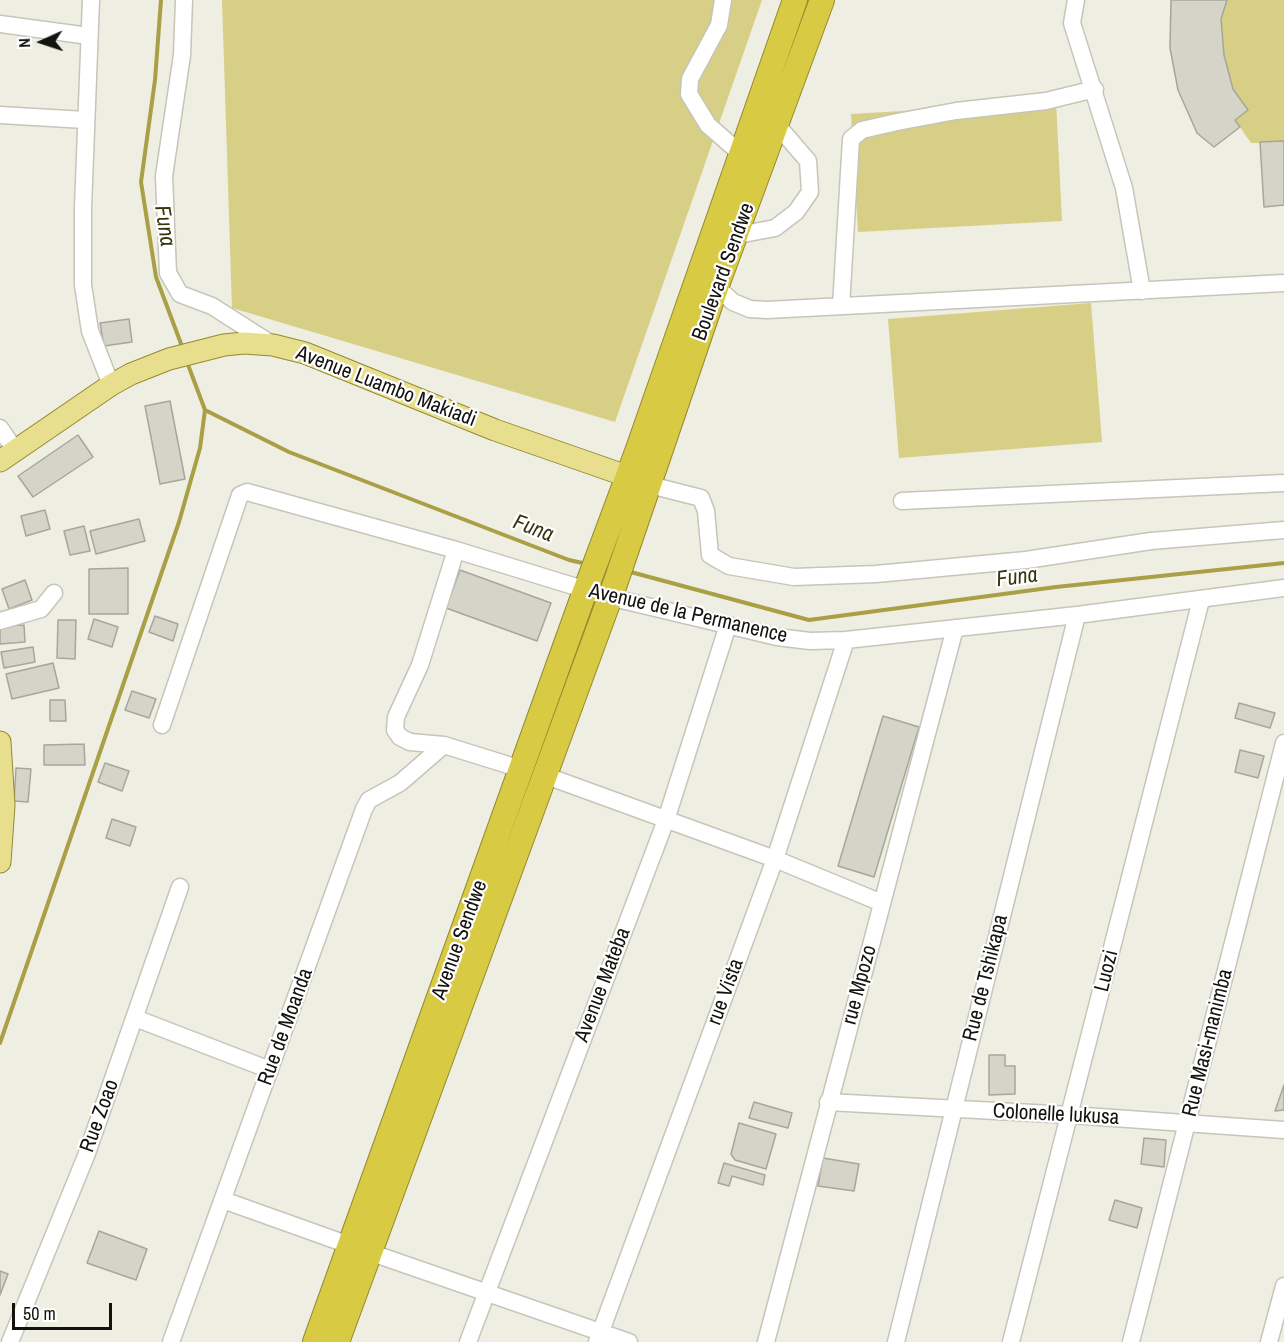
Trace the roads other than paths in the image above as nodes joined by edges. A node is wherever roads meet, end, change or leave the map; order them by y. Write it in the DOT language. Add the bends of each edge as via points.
graph roads {
  1 [pos="91,0"];
  2 [pos="184,0"];
  3 [pos="723,0"];
  4 [pos="795,0"];
  5 [pos="822,0"];
  6 [pos="1076,0"];
  7 [pos="0,24"];
  8 [pos="88,36"];
  9 [pos="1095,89"];
  10 [pos="0,116"];
  11 [pos="85,120"];
  12 [pos="777,125"];
  13 [pos="741,154"];
  14 [pos="738,235"];
  15 [pos="708,280"];
  16 [pos="1284,283"];
  17 [pos="1142,291"];
  18 [pos="841,306"];
  19 [pos="273,345"];
  20 [pos="111,385"];
  21 [pos="0,428"];
  22 [pos="8,455"];
  23 [pos="639,481"];
  24 [pos="1284,483"];
  25 [pos="902,501"];
  26 [pos="1284,530"];
  27 [pos="616,541"];
  28 [pos="456,550"];
  29 [pos="600,586"];
  30 [pos="1284,588"];
  31 [pos="54,593"];
  32 [pos="1201,600"];
  33 [pos="1077,615"];
  34 [pos="0,621"];
  35 [pos="728,625"];
  36 [pos="955,628"];
  37 [pos="846,640"];
  38 [pos="162,725"];
  39 [pos="0,742"];
  40 [pos="1284,743"];
  41 [pos="444,745"];
  42 [pos="521,769"];
  43 [pos="544,776"];
  44 [pos="666,820"];
  45 [pos="774,859"];
  46 [pos="0,862"];
  47 [pos="180,887"];
  48 [pos="882,903"];
  49 [pos="135,1018"];
  50 [pos="270,1070"];
  51 [pos="828,1102"];
  52 [pos="954,1110"];
  53 [pos="1071,1115"];
  54 [pos="1188,1123"];
  55 [pos="1284,1130"];
  56 [pos="223,1200"];
  57 [pos="357,1254"];
  58 [pos="1284,1286"];
  59 [pos="487,1292"];
  60 [pos="599,1337"];
  61 [pos="10,1342"];
  62 [pos="171,1342"];
  63 [pos="315,1342"];
  64 [pos="337,1342"];
  65 [pos="468,1342"];
  66 [pos="629,1342"];
  67 [pos="766,1342"];
  68 [pos="896,1342"];
  69 [pos="1011,1342"];
  70 [pos="1131,1342"];
  71 [pos="1269,1342"];
  1 -- 8 [label="street"];
  2 -- 19 [label="street" via="182,55 164,176 168,273 180,294 212,306"];
  3 -- 13 [label="street" via="719,25 690,79 689,94 708,125"];
  4 -- 13 [label="highway, Boulevard Sendwe"];
  5 -- 12 [label="highway, Boulevard Sendwe"];
  6 -- 9 [label="street" via="1072,23"];
  7 -- 8 [label="street"];
  8 -- 11 [label="street"];
  9 -- 17 [label="street" via="1124,188"];
  9 -- 18 [label="street" via="1046,101 897,122 862,130 851,139"];
  10 -- 11 [label="street"];
  11 -- 20 [label="street" via="84,305"];
  12 -- 14 [label="highway, Boulevard Sendwe"];
  12 -- 14 [label="street" via="808,161 810,192 796,212 775,228"];
  13 -- 15 [label="highway, Boulevard Sendwe"];
  14 -- 15 [label="highway, Boulevard Sendwe"];
  15 -- 18 [label="street" via="733,302 750,309"];
  15 -- 23 [label="highway, Boulevard Sendwe"];
  16 -- 17 [label="street"];
  17 -- 18 [label="street"];
  19 -- 20 [label="main road, Avenue Luambo Makiadi" via="215,347 169,359"];
  19 -- 23 [label="main road, Avenue Luambo Makiadi" via="305,353 495,430"];
  20 -- 22 [label="main road, Avenue Luambo Makiadi"];
  21 -- 22 [label="street"];
  23 -- 26 [label="street" via="701,498 706,510 710,555 729,566 794,577 876,574 1026,560 1151,541"];
  23 -- 27 [label="highway, Boulevard Sendwe"];
  24 -- 25 [label="street"];
  27 -- 29 [label="highway, Avenue Sendwe"];
  28 -- 29 [label="street, Avenue de la Permanence"];
  28 -- 38 [label="street, Avenue de la Permanence" via="247,492 240,495"];
  28 -- 41 [label="street" via="420,665 396,717 395,730 410,742"];
  29 -- 35 [label="street, Avenue de la Permanence"];
  29 -- 42 [label="highway, Avenue Sendwe"];
  29 -- 43 [label="highway, Avenue Sendwe"];
  30 -- 32 [label="street, Avenue de la Permanence"];
  31 -- 34 [label="street" via="41,609"];
  32 -- 33 [label="street, Avenue de la Permanence"];
  32 -- 53 [label="street, Luozi"];
  33 -- 36 [label="street, Avenue de la Permanence"];
  33 -- 52 [label="street, Rue de Tshikapa"];
  35 -- 37 [label="street, Avenue de la Permanence" via="777,638"];
  35 -- 44 [label="street, Avenue Mateba"];
  36 -- 37 [label="street, Avenue de la Permanence"];
  36 -- 48 [label="street, rue Mpozo"];
  37 -- 45 [label="street, rue Vista"];
  39 -- 46 [label="main road" via="4,805"];
  40 -- 54 [label="street, Rue Masi-manimba"];
  41 -- 42 [label="street"];
  41 -- 50 [label="street, Rue de Moanda" via="400,783 369,800 364,809"];
  42 -- 57 [label="highway, Avenue Sendwe"];
  43 -- 44 [label="street"];
  43 -- 57 [label="highway, Avenue Sendwe"];
  44 -- 45 [label="street"];
  44 -- 59 [label="street, Avenue Mateba"];
  45 -- 48 [label="street"];
  45 -- 60 [label="street, rue Vista"];
  47 -- 49 [label="street, Rue Zoao"];
  48 -- 51 [label="street, rue Mpozo"];
  49 -- 50 [label="street"];
  49 -- 61 [label="street, Rue Zoao" via="86,1156"];
  50 -- 56 [label="street, Rue de Moanda"];
  51 -- 52 [label="street, Colonelle lukusa"];
  51 -- 67 [label="street, rue Mpozo"];
  52 -- 53 [label="street, Colonelle lukusa"];
  52 -- 68 [label="street, Rue de Tshikapa"];
  53 -- 54 [label="street, Colonelle lukusa"];
  53 -- 69 [label="street, Luozi"];
  54 -- 55 [label="street, Colonelle lukusa"];
  54 -- 70 [label="street, Rue Masi-manimba"];
  56 -- 57 [label="street"];
  56 -- 62 [label="street, Rue de Moanda"];
  57 -- 59 [label="street"];
  57 -- 63 [label="highway, Avenue Sendwe"];
  57 -- 64 [label="highway, Avenue Sendwe"];
  58 -- 71 [label="street"];
  59 -- 60 [label="street"];
  59 -- 65 [label="street, Avenue Mateba"];
  60 -- 66 [label="street"];
}
